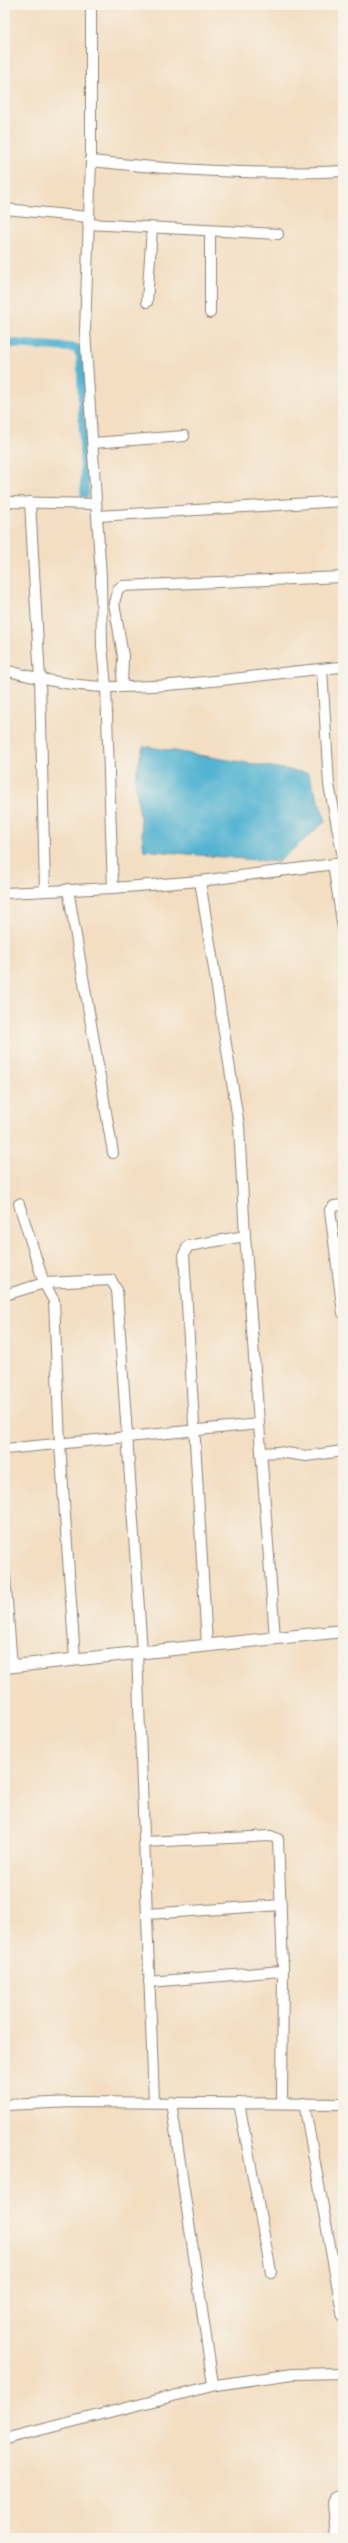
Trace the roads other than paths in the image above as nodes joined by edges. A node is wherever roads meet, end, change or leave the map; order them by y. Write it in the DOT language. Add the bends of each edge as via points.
graph roads {
  1 [pos="91,5"];
  2 [pos="91,161"];
  3 [pos="343,171"];
  4 [pos="5,209"];
  5 [pos="88,220"];
  6 [pos="152,228"];
  7 [pos="210,231"];
  8 [pos="278,234"];
  9 [pos="147,302"];
  10 [pos="210,313"];
  11 [pos="184,436"];
  12 [pos="93,443"];
  13 [pos="343,501"];
  14 [pos="5,502"];
  15 [pos="30,502"];
  16 [pos="95,504"];
  17 [pos="98,516"];
  18 [pos="343,577"];
  19 [pos="343,667"];
  20 [pos="322,669"];
  21 [pos="5,670"];
  22 [pos="40,679"];
  23 [pos="122,686"];
  24 [pos="106,687"];
  25 [pos="343,857"];
  26 [pos="338,863"];
  27 [pos="200,881"];
  28 [pos="113,888"];
  29 [pos="68,889"];
  30 [pos="45,890"];
  31 [pos="5,893"];
  32 [pos="343,928"];
  33 [pos="113,1154"];
  34 [pos="19,1204"];
  35 [pos="343,1205"];
  36 [pos="245,1236"];
  37 [pos="44,1283"];
  38 [pos="5,1295"];
  39 [pos="343,1312"];
  40 [pos="259,1424"];
  41 [pos="193,1431"];
  42 [pos="127,1437"];
  43 [pos="60,1444"];
  44 [pos="5,1449"];
  45 [pos="343,1451"];
  46 [pos="261,1453"];
  47 [pos="5,1577"];
  48 [pos="343,1631"];
  49 [pos="275,1638"];
  50 [pos="207,1645"];
  51 [pos="140,1652"];
  52 [pos="75,1659"];
  53 [pos="8,1666"];
  54 [pos="144,1842"];
  55 [pos="281,1906"];
  56 [pos="147,1914"];
  57 [pos="281,1971"];
  58 [pos="149,1982"];
  59 [pos="154,2102"];
  60 [pos="171,2102"];
  61 [pos="239,2103"];
  62 [pos="282,2103"];
  63 [pos="304,2103"];
  64 [pos="343,2104"];
  65 [pos="5,2105"];
  66 [pos="271,2272"];
  67 [pos="343,2317"];
  68 [pos="343,2373"];
  69 [pos="216,2385"];
  70 [pos="5,2439"];
  71 [pos="343,2494"];
  72 [pos="336,2538"];
  1 -- 2 [label="street"];
  2 -- 3 [label="street" via="157,168 300,174"];
  2 -- 5 [label="street"];
  4 -- 5 [label="street"];
  5 -- 6 [label="street"];
  5 -- 12 [label="street" via="85,331"];
  6 -- 7 [label="street"];
  6 -- 9 [label="street"];
  7 -- 8 [label="street"];
  7 -- 10 [label="street"];
  11 -- 12 [label="street"];
  12 -- 16 [label="street"];
  13 -- 17 [label="street"];
  14 -- 15 [label="street"];
  15 -- 16 [label="street"];
  15 -- 22 [label="street"];
  16 -- 17 [label="street"];
  17 -- 24 [label="street" via="102,646"];
  18 -- 23 [label="street" via="229,584 122,586 118,589 114,603 123,656"];
  19 -- 20 [label="street"];
  20 -- 23 [label="street" via="182,684"];
  20 -- 25 [label="street" via="329,785"];
  21 -- 22 [label="street"];
  22 -- 24 [label="street"];
  22 -- 30 [label="street"];
  23 -- 24 [label="street"];
  24 -- 28 [label="street"];
  26 -- 27 [label="street"];
  26 -- 32 [label="street"];
  27 -- 28 [label="street"];
  27 -- 36 [label="street" via="239,1126"];
  28 -- 29 [label="street"];
  29 -- 30 [label="street"];
  29 -- 33 [label="street"];
  30 -- 31 [label="street"];
  34 -- 37 [label="street"];
  35 -- 39 [label="street" via="334,1206 330,1210"];
  36 -- 40 [label="street"];
  36 -- 41 [label="street" via="188,1246 184,1254"];
  37 -- 38 [label="street"];
  37 -- 42 [label="street" via="111,1280 114,1282 117,1290"];
  37 -- 43 [label="street" via="54,1301"];
  40 -- 41 [label="street"];
  40 -- 46 [label="street"];
  41 -- 42 [label="street"];
  41 -- 50 [label="street"];
  42 -- 43 [label="street"];
  42 -- 51 [label="street"];
  43 -- 44 [label="street"];
  43 -- 52 [label="street"];
  45 -- 46 [label="street" via="306,1456 280,1452"];
  46 -- 49 [label="street"];
  47 -- 53 [label="street"];
  48 -- 49 [label="street"];
  49 -- 50 [label="street"];
  50 -- 51 [label="street"];
  51 -- 52 [label="street"];
  51 -- 54 [label="street"];
  52 -- 53 [label="street"];
  54 -- 55 [label="street" via="271,1836 278,1839"];
  54 -- 56 [label="street"];
  55 -- 56 [label="street"];
  55 -- 57 [label="street"];
  56 -- 58 [label="street"];
  57 -- 58 [label="street"];
  57 -- 62 [label="street"];
  58 -- 59 [label="street"];
  59 -- 60 [label="street"];
  59 -- 65 [label="street"];
  60 -- 61 [label="street"];
  60 -- 69 [label="street" via="211,2380"];
  61 -- 62 [label="street"];
  61 -- 66 [label="street"];
  62 -- 63 [label="street"];
  63 -- 64 [label="street"];
  63 -- 67 [label="street"];
  68 -- 69 [label="street" via="293,2374"];
  69 -- 70 [label="street"];
  71 -- 72 [label="street" via="335,2498 333,2503"];
}
